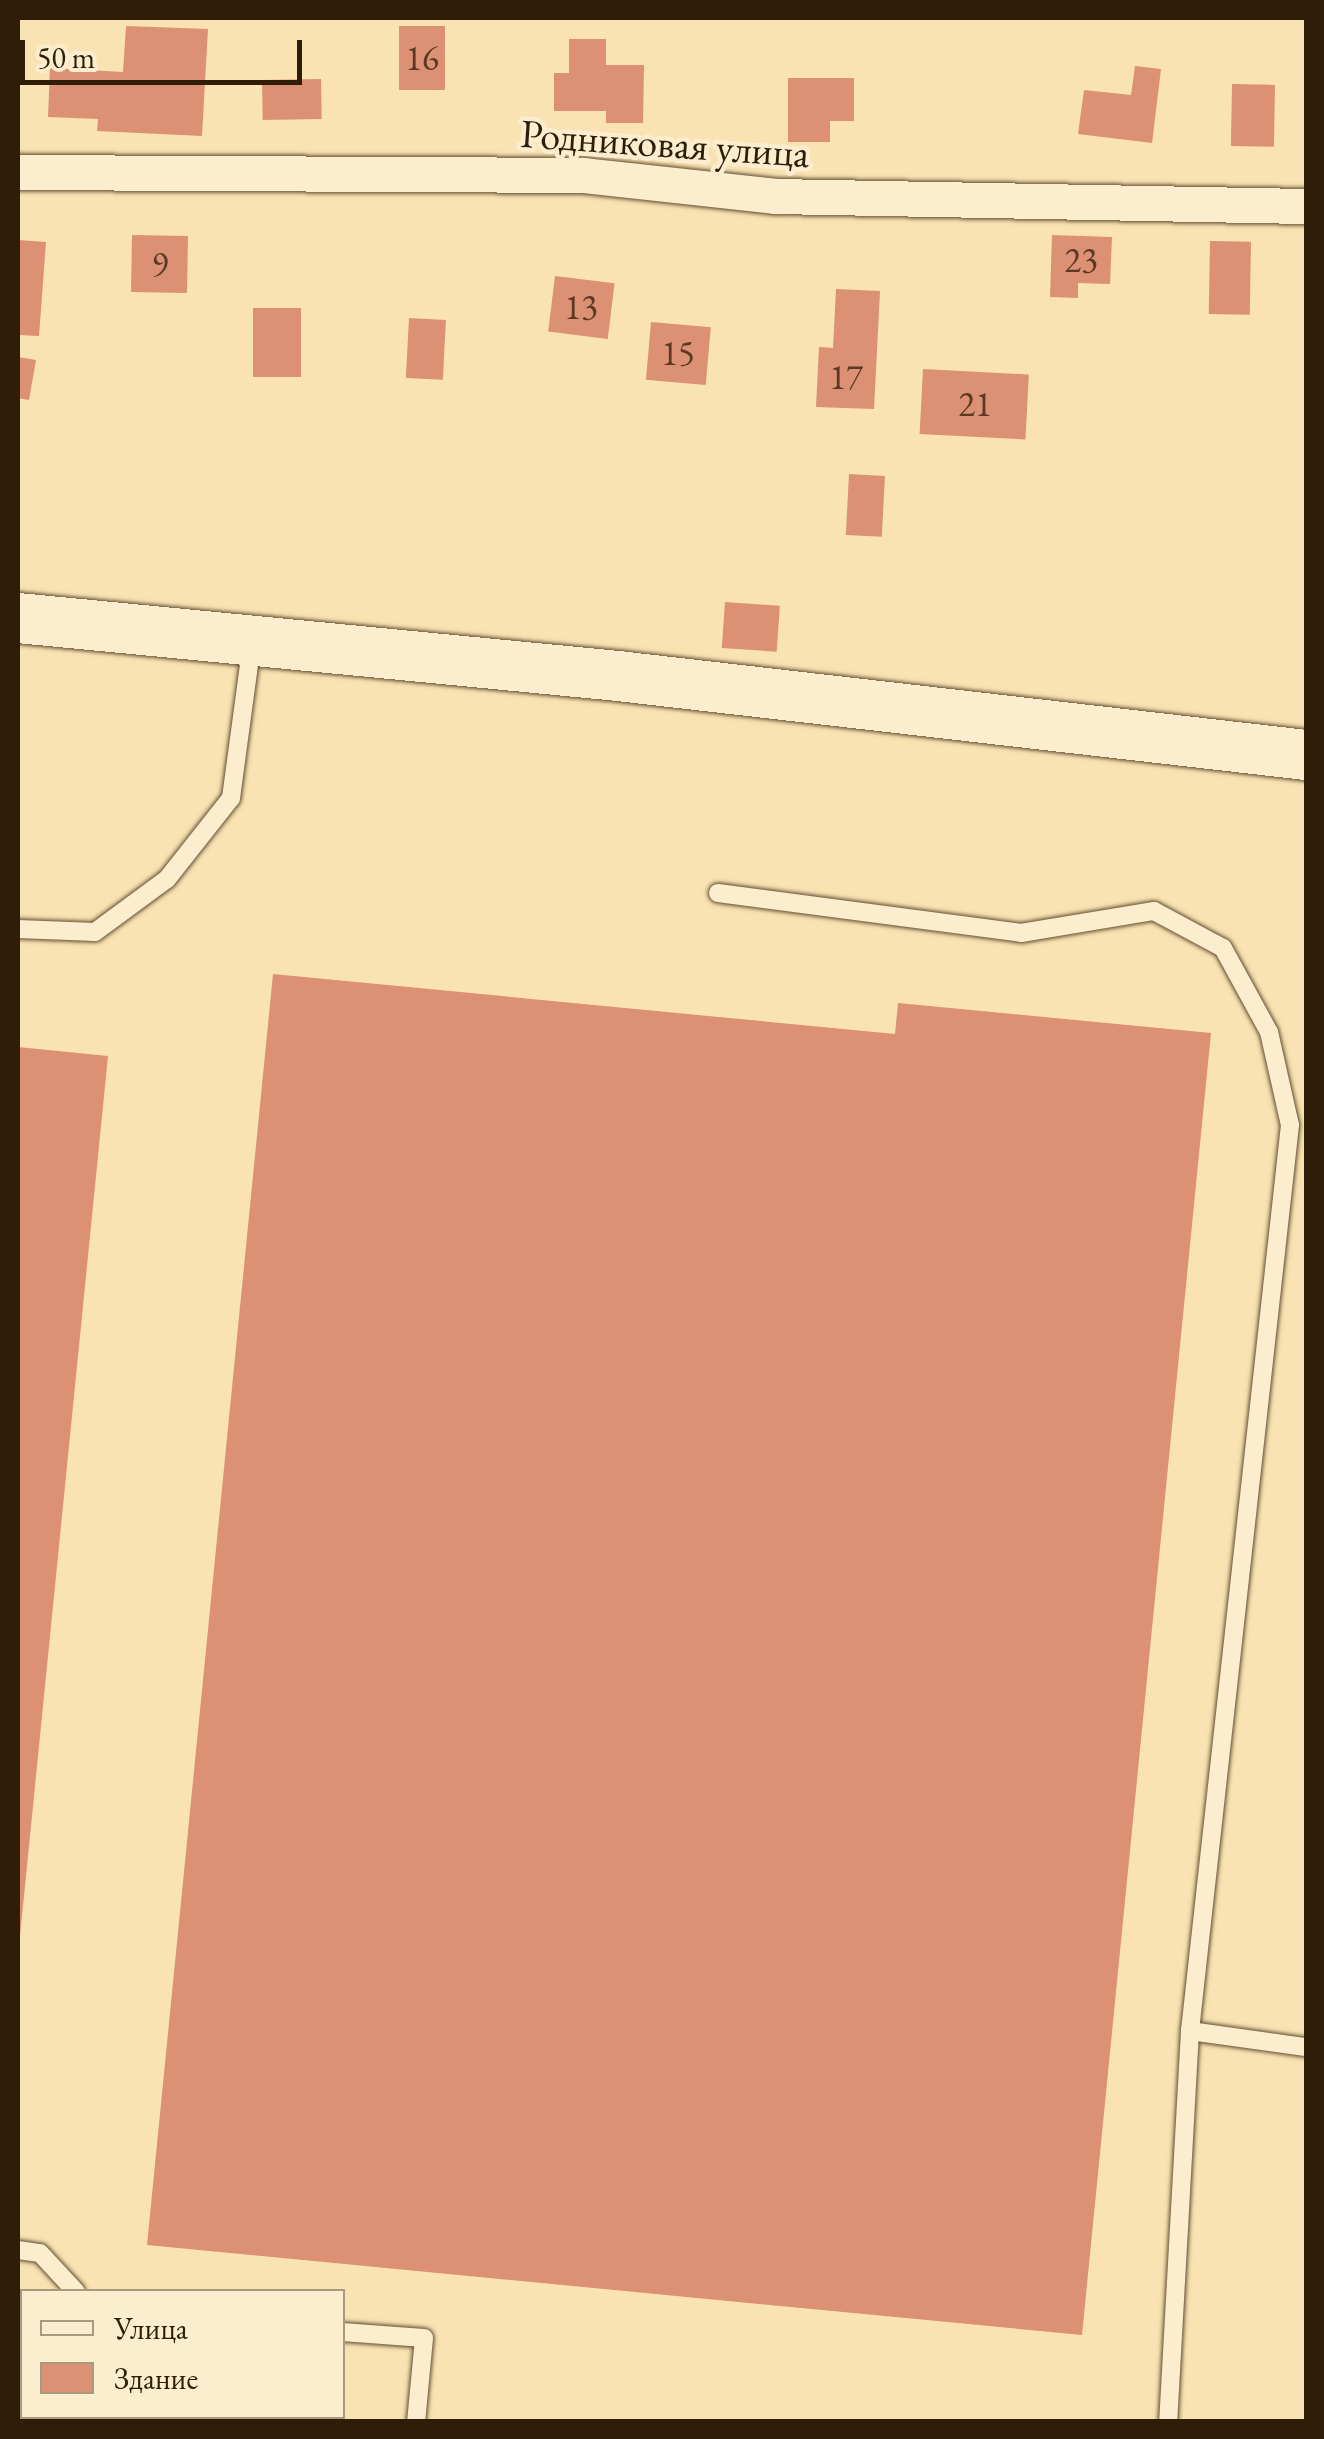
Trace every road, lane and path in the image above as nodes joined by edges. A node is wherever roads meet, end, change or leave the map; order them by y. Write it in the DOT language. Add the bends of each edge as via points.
graph roads {
  1 [pos="18,172"];
  2 [pos="1306,206"];
  3 [pos="18,618"];
  4 [pos="252,643"];
  5 [pos="1306,756"];
  6 [pos="718,893"];
  7 [pos="18,929"];
  8 [pos="1190,2031"];
  9 [pos="1306,2048"];
  10 [pos="18,2250"];
  11 [pos="73,2289"];
  12 [pos="345,2332"];
  13 [pos="416,2422"];
  14 [pos="1168,2422"];
  1 -- 2 [label="street, Родниковая улица" via="584,174 775,196"];
  3 -- 4 [label="street"];
  4 -- 5 [label="street" via="618,676"];
  4 -- 7 [label="lane" via="231,798 167,879 95,932"];
  6 -- 8 [label="lane" via="1021,933 1154,911 1223,948 1269,1032 1290,1126"];
  8 -- 9 [label="lane"];
  8 -- 14 [label="lane"];
  10 -- 11 [label="lane" via="40,2252"];
  12 -- 13 [label="lane" via="424,2338"];
}
